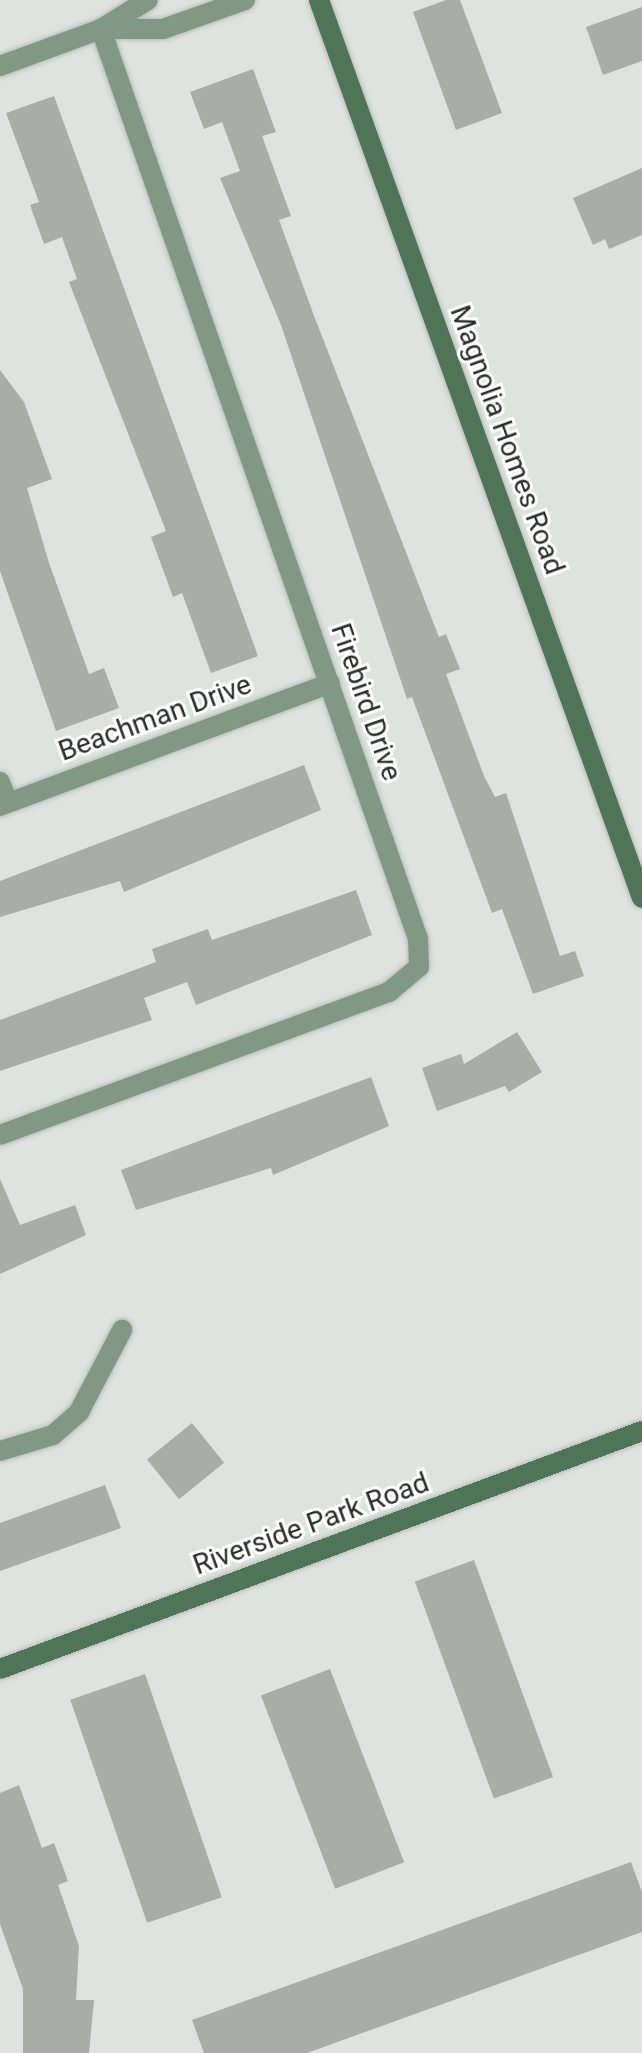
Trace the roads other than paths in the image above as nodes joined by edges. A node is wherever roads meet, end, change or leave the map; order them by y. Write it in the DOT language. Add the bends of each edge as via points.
graph roads {
  1 [pos="148,0"];
  2 [pos="245,0"];
  3 [pos="319,0"];
  4 [pos="101,29"];
  5 [pos="0,66"];
  6 [pos="330,683"];
  7 [pos="0,782"];
  8 [pos="4,804"];
  9 [pos="642,898"];
  10 [pos="0,1135"];
  11 [pos="122,1330"];
  12 [pos="642,1431"];
  13 [pos="0,1451"];
  14 [pos="0,1669"];
  1 -- 4 [label="street"];
  2 -- 4 [label="street" via="163,29"];
  3 -- 9 [label="street, Magnolia Homes Road"];
  4 -- 5 [label="street"];
  4 -- 6 [label="street, Firebird Drive"];
  6 -- 8 [label="street, Beachman Drive"];
  6 -- 10 [label="street, Firebird Drive" via="418,939 419,967 389,992"];
  7 -- 8 [label="street"];
  11 -- 13 [label="street" via="79,1412 53,1435"];
  12 -- 14 [label="street, Riverside Park Road"];
}
